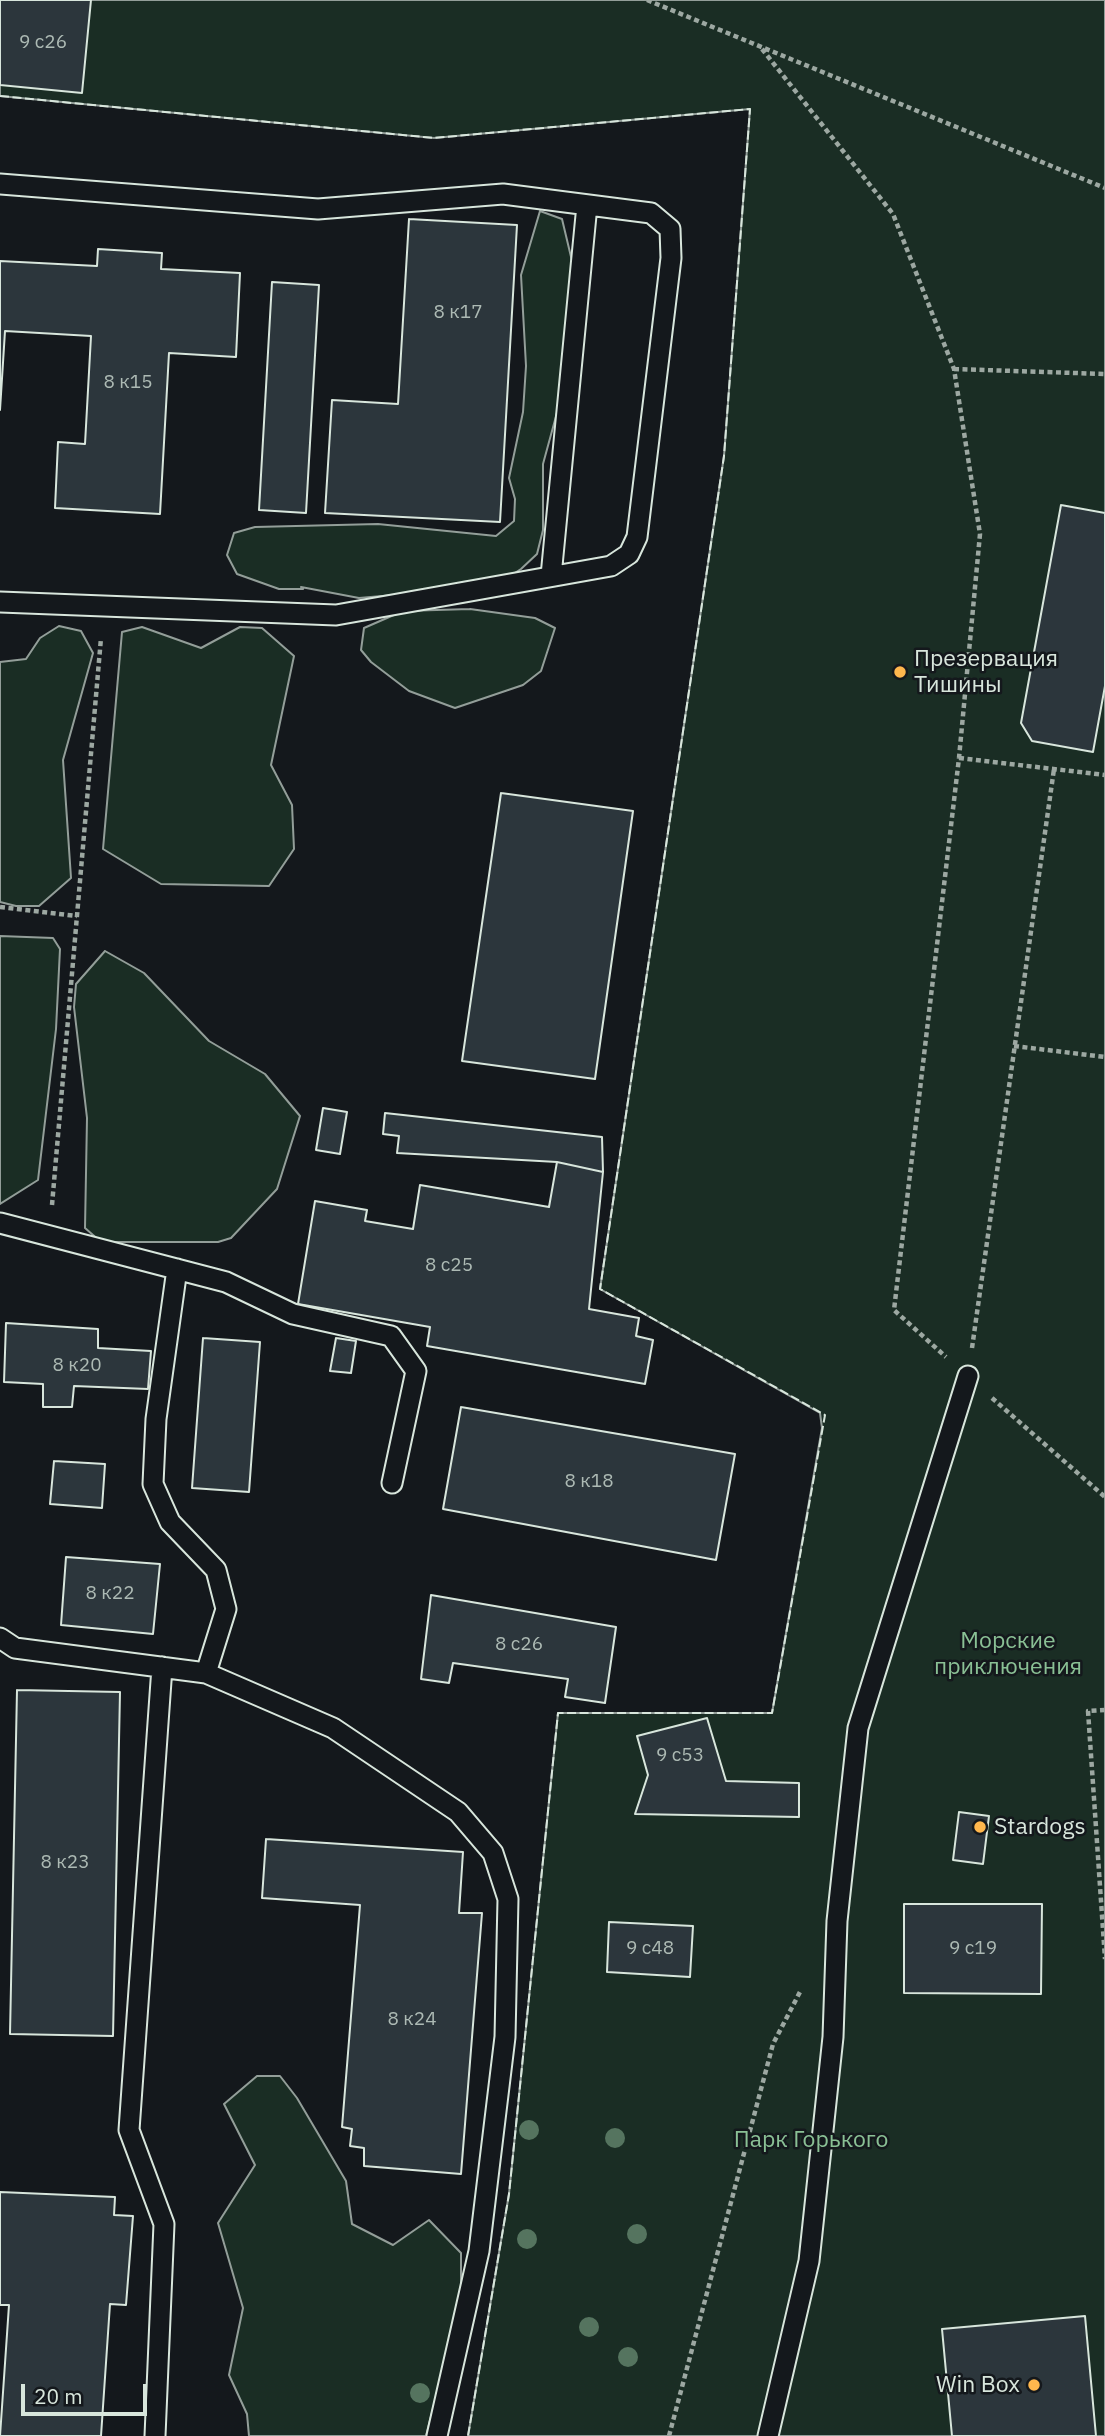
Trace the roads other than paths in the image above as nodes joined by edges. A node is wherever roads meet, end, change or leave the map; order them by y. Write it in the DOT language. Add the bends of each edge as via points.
graph roads {
  1 [pos="0,184"];
  2 [pos="587,205"];
  3 [pos="551,576"];
  4 [pos="0,602"];
  5 [pos="0,1223"];
  6 [pos="177,1269"];
  7 [pos="968,1376"];
  8 [pos="392,1483"];
  9 [pos="0,1638"];
  10 [pos="162,1667"];
  11 [pos="206,1673"];
  12 [pos="155,2436"];
  13 [pos="437,2436"];
  14 [pos="768,2436"];
  1 -- 2 [label="lane" via="318,209 503,194"];
  2 -- 3 [label="lane"];
  2 -- 3 [label="lane" via="651,213 670,229 671,258 636,537 629,554 611,566"];
  3 -- 4 [label="lane" via="336,615"];
  5 -- 6 [label="lane"];
  6 -- 8 [label="lane" via="226,1282 293,1314 391,1336 416,1371"];
  6 -- 11 [label="lane" via="156,1419 153,1484 170,1522 216,1570 226,1609"];
  7 -- 14 [label="lane" via="858,1728 838,1921 834,2037 809,2261"];
  9 -- 10 [label="lane" via="15,1648"];
  10 -- 11 [label="lane"];
  10 -- 12 [label="lane" via="129,2130 164,2224"];
  11 -- 13 [label="lane" via="333,1728 458,1812 493,1853 508,1899 505,2037 479,2251"];
}
